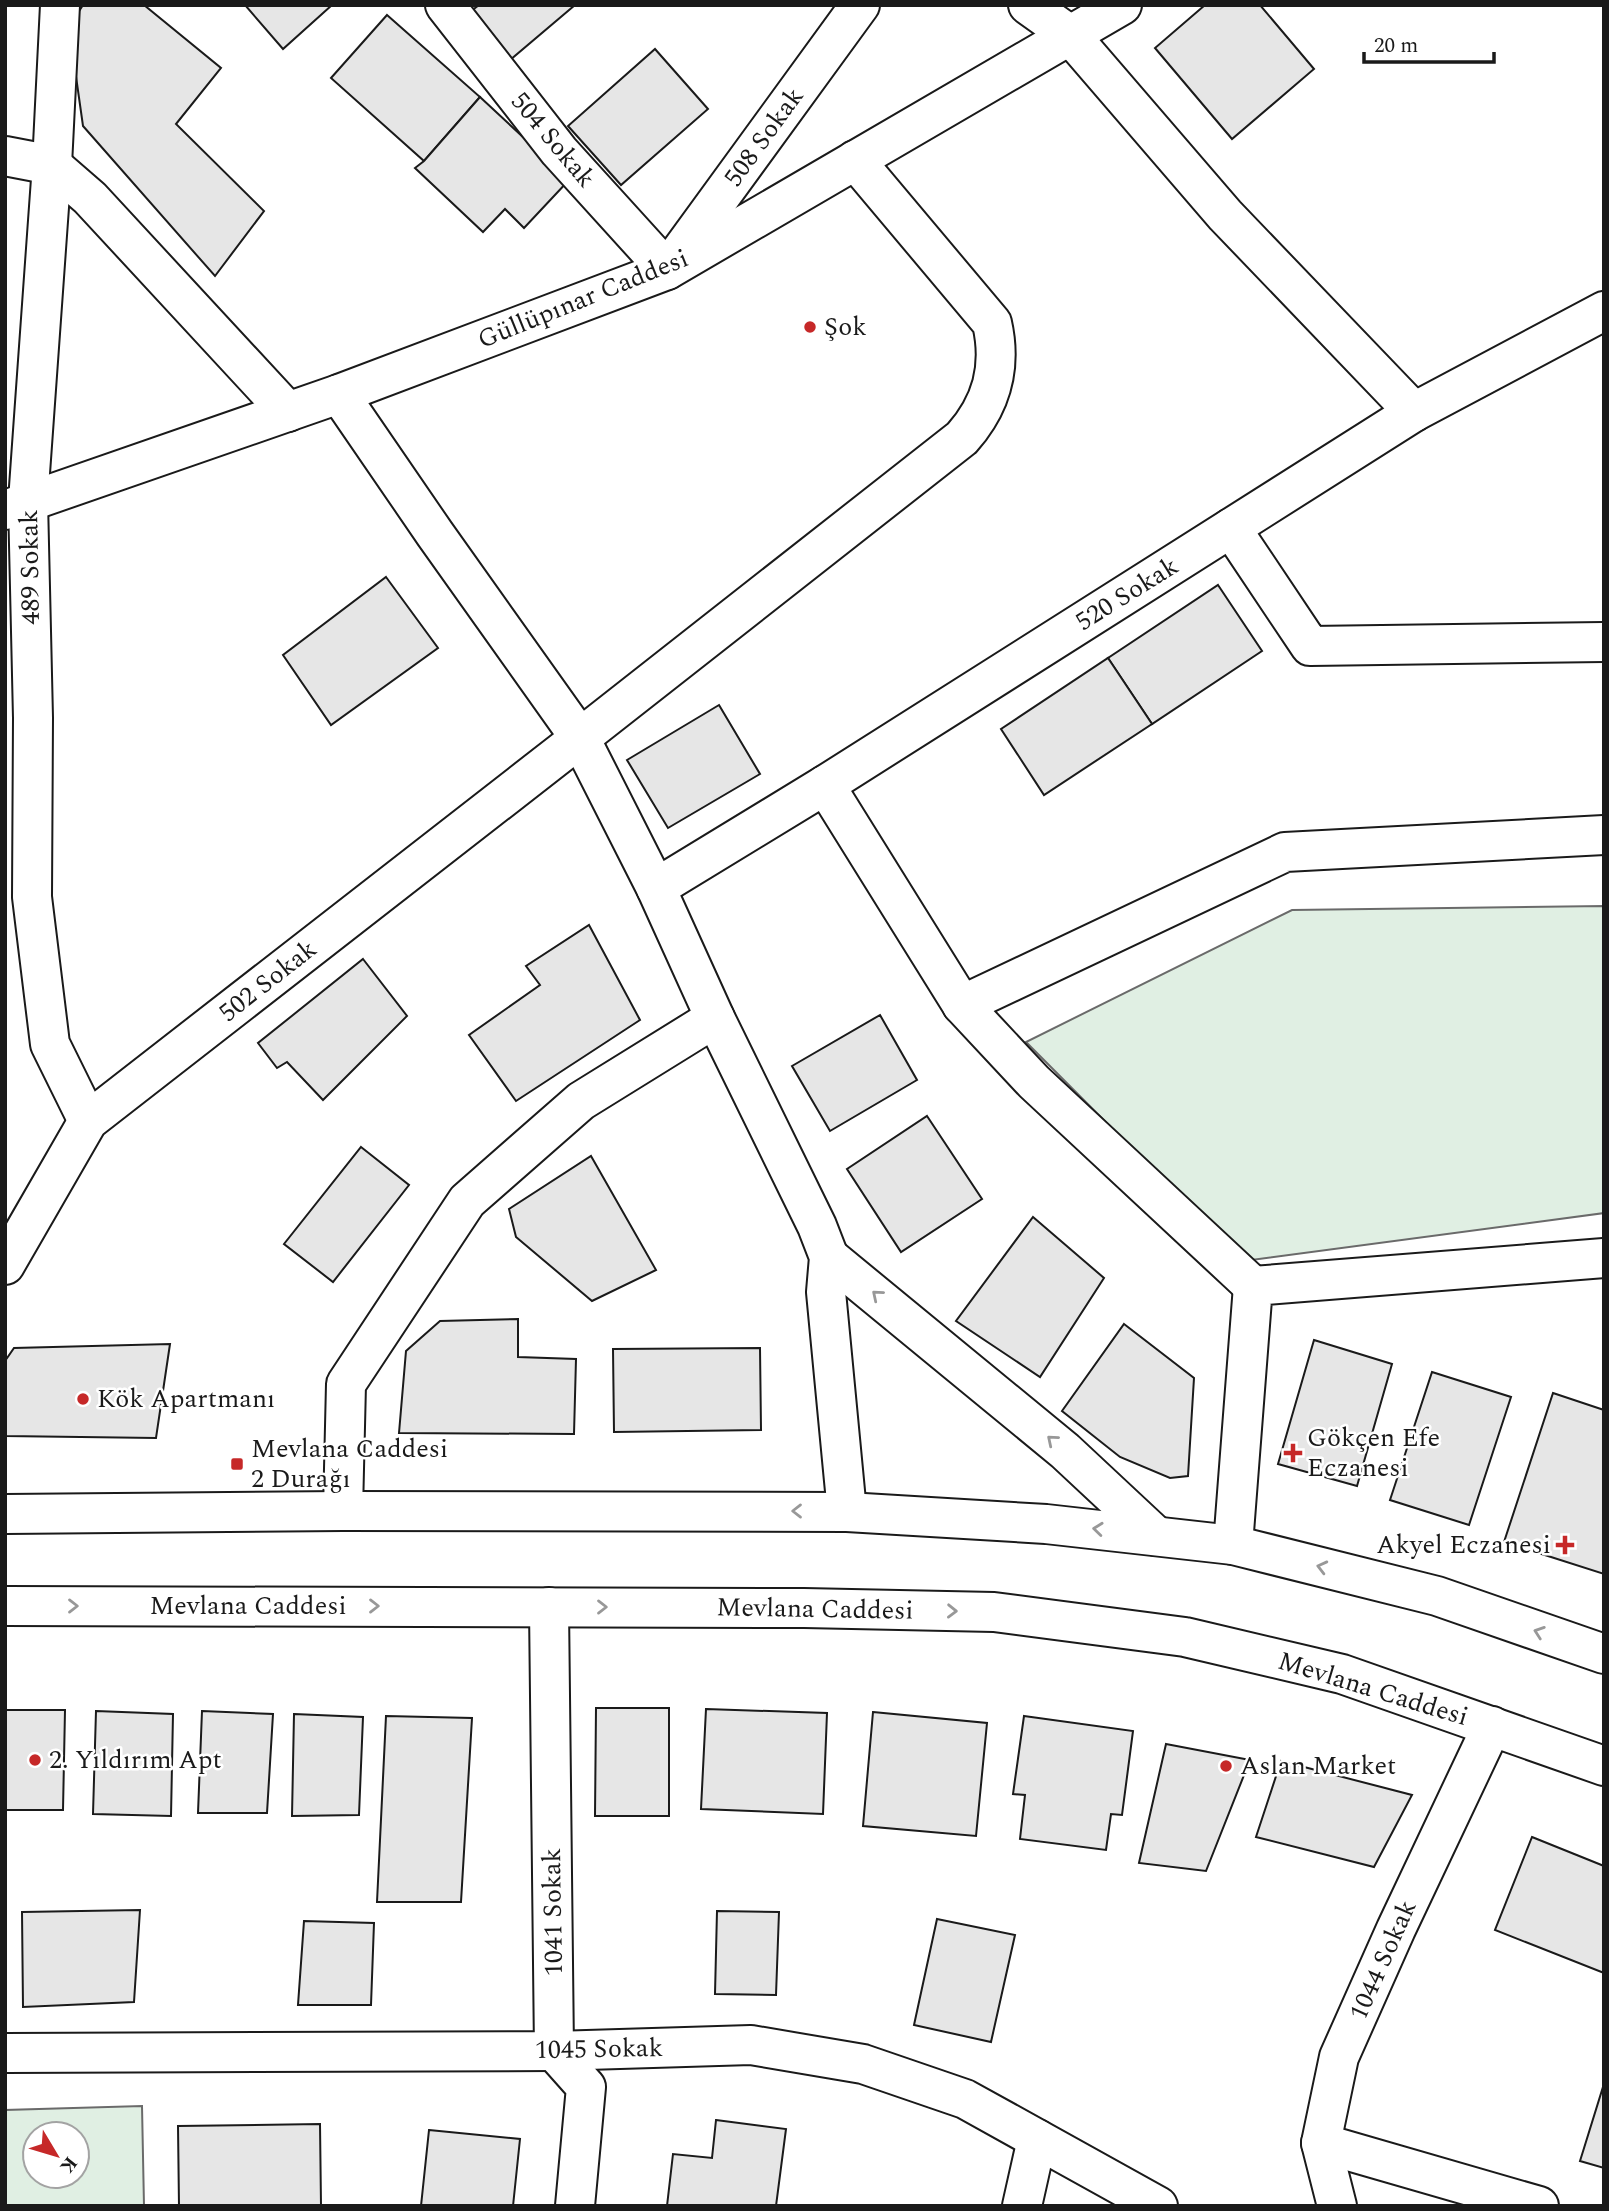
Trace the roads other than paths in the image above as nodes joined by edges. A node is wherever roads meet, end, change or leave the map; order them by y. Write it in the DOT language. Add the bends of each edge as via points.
graph roads {
  1 [pos="60,5"];
  2 [pos="445,5"];
  3 [pos="860,5"];
  4 [pos="1028,5"];
  5 [pos="1122,5"];
  6 [pos="1070,35"];
  7 [pos="5,156"];
  8 [pos="855,160"];
  9 [pos="52,166"];
  10 [pos="667,270"];
  11 [pos="1604,311"];
  12 [pos="339,394"];
  13 [pos="288,412"];
  14 [pos="1414,412"];
  15 [pos="17,505"];
  16 [pos="1231,528"];
  17 [pos="1604,642"];
  18 [pos="580,738"];
  19 [pos="825,785"];
  20 [pos="1604,835"];
  21 [pos="656,888"];
  22 [pos="962,1006"];
  23 [pos="715,1018"];
  24 [pos="88,1121"];
  25 [pos="829,1258"];
  26 [pos="1604,1258"];
  27 [pos="5,1265"];
  28 [pos="1253,1286"];
  29 [pos="343,1511"];
  30 [pos="847,1511"];
  31 [pos="5,1514"];
  32 [pos="1156,1536"];
  33 [pos="1233,1545"];
  34 [pos="5,1606"];
  35 [pos="550,1607"];
  36 [pos="1604,1654"];
  37 [pos="1492,1726"];
  38 [pos="1604,1766"];
  39 [pos="554,2051"];
  40 [pos="5,2053"];
  41 [pos="1037,2139"];
  42 [pos="1321,2143"];
  43 [pos="575,2206"];
  44 [pos="1022,2206"];
  45 [pos="1158,2206"];
  46 [pos="1336,2206"];
  47 [pos="1539,2206"];
  1 -- 9 [label="street, 489 Sokak"];
  2 -- 10 [label="street, 504 Sokak" via="559,152"];
  3 -- 10 [label="street, 508 Sokak"];
  4 -- 6 [label="street"];
  5 -- 6 [label="street, Güllüpınar Caddesi"];
  6 -- 8 [label="street, Güllüpınar Caddesi"];
  6 -- 14 [label="street" via="1225,215"];
  7 -- 9 [label="street"];
  8 -- 10 [label="street, Güllüpınar Caddesi"];
  8 -- 18 [label="street, 502 Sokak" via="992,323 997,362 987,404 962,438"];
  9 -- 13 [label="street" via="134,243"];
  9 -- 15 [label="street, 489 Sokak"];
  10 -- 12 [label="street, Güllüpınar Caddesi"];
  11 -- 14 [label="street, 520 Sokak"];
  12 -- 13 [label="street, Güllüpınar Caddesi"];
  12 -- 18 [label="street"];
  13 -- 15 [label="street, Güllüpınar Caddesi"];
  14 -- 16 [label="street, 520 Sokak"];
  15 -- 24 [label="street, 489 Sokak" via="33,718 32,897 50,1044"];
  16 -- 17 [label="street" via="1310,646"];
  16 -- 19 [label="street, 520 Sokak"];
  18 -- 21 [label="street"];
  18 -- 24 [label="street, 502 Sokak"];
  19 -- 21 [label="street, 520 Sokak"];
  19 -- 22 [label="street"];
  20 -- 22 [label="street" via="1285,852"];
  21 -- 23 [label="street"];
  22 -- 28 [label="street" via="1034,1082"];
  23 -- 25 [label="street"];
  23 -- 29 [label="street" via="581,1101 467,1202 346,1384"];
  24 -- 27 [label="street, 502 Sokak"];
  25 -- 30 [label="street" via="826,1292"];
  32 -- 25 [label="street, one-way" via="1065,1451"];
  26 -- 28 [label="street"];
  28 -- 33 [label="street"];
  30 -- 29 [label="street, one-way"];
  29 -- 31 [label="street"];
  32 -- 30 [label="street, one-way"];
  32 -- 33 [label="street"];
  36 -- 33 [label="street, one-way" via="1437,1596"];
  34 -- 35 [label="street, Mevlana Caddesi, one-way"];
  35 -- 37 [label="street, Mevlana Caddesi, one-way" via="994,1612 1185,1637 1342,1674"];
  35 -- 39 [label="street, 1041 Sokak"];
  37 -- 38 [label="street, Mevlana Caddesi"];
  37 -- 42 [label="street, 1044 Sokak" via="1339,2057"];
  39 -- 40 [label="street, 1045 Sokak"];
  39 -- 41 [label="street, 1045 Sokak" via="751,2045 851,2062 965,2099"];
  39 -- 43 [label="street" via="586,2087"];
  41 -- 44 [label="street"];
  41 -- 45 [label="street, 1045 Sokak"];
  42 -- 46 [label="street, 1044 Sokak"];
  42 -- 47 [label="street"];
}
